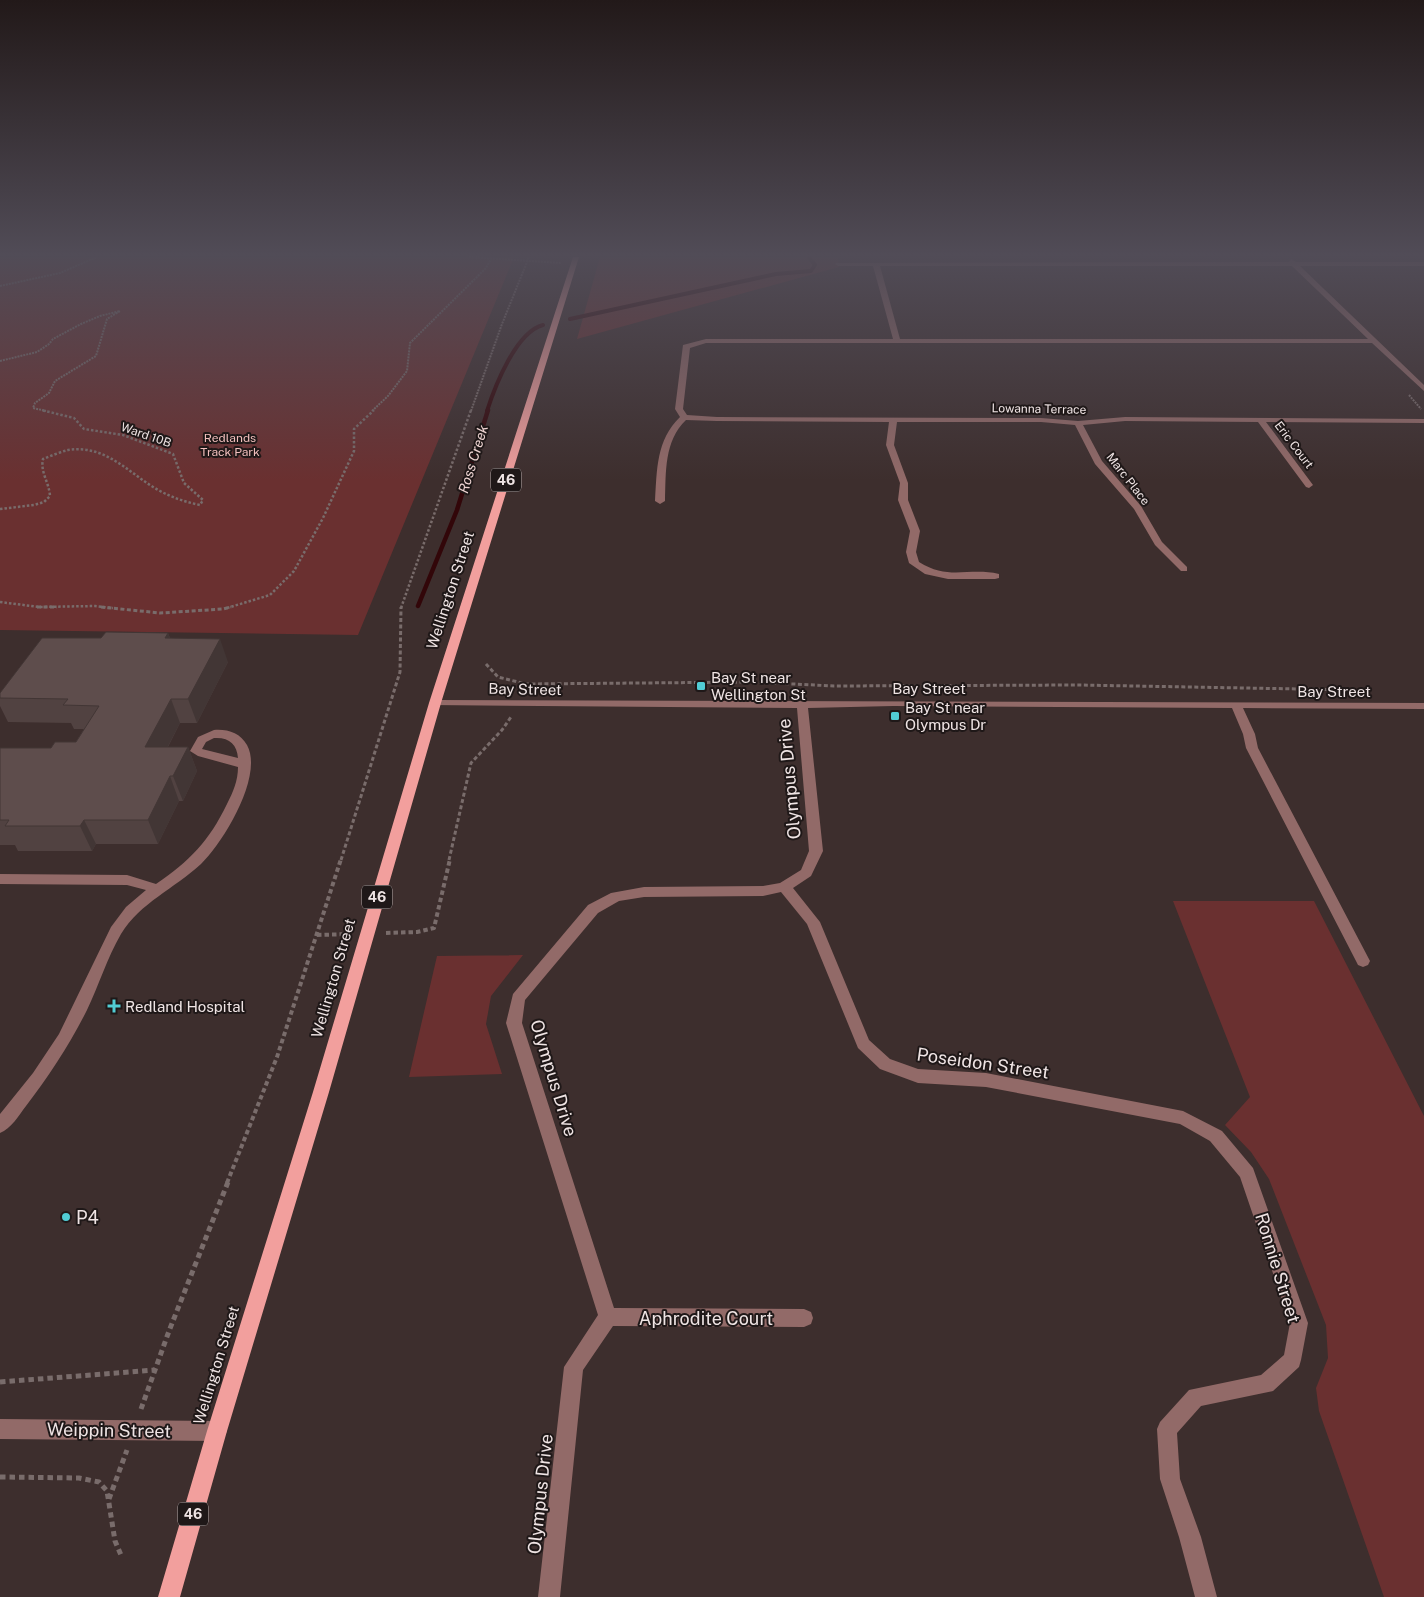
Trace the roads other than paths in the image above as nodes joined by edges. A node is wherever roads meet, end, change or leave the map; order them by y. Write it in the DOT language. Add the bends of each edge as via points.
graph roads {
  1 [pos="552,332"];
  2 [pos="895,332"];
  3 [pos="1365,332"];
  4 [pos="897,340"];
  5 [pos="1375,341"];
  6 [pos="1424,389"];
  7 [pos="684,416"];
  8 [pos="894,420"];
  9 [pos="1260,420"];
  10 [pos="1424,421"];
  11 [pos="1078,423"];
  12 [pos="1309,485"];
  13 [pos="660,501"];
  14 [pos="1184,569"];
  15 [pos="995,576"];
  16 [pos="435,702"];
  17 [pos="802,705"];
  18 [pos="1236,706"];
  19 [pos="1424,706"];
  20 [pos="244,765"];
  21 [pos="0,879"];
  22 [pos="784,887"];
  23 [pos="156,890"];
  24 [pos="1363,961"];
  25 [pos="0,1126"];
  26 [pos="1216,1136"];
  27 [pos="608,1317"];
  28 [pos="804,1318"];
  29 [pos="0,1429"];
  30 [pos="217,1431"];
  31 [pos="169,1597"];
  32 [pos="549,1597"];
  33 [pos="1206,1597"];
  1 -- 16 [label="main road, Wellington Street / 46"];
  2 -- 4 [label="street"];
  3 -- 5 [label="street"];
  4 -- 5 [label="street"];
  4 -- 7 [label="street" via="706,341 686,347 679,409"];
  5 -- 6 [label="street"];
  7 -- 8 [label="street, Lowanna Terrace" via="717,420"];
  7 -- 13 [label="street" via="672,429 663,452"];
  8 -- 11 [label="street, Lowanna Terrace"];
  8 -- 15 [label="street" via="890,445 902,478 903,500 915,531 911,552 914,563 928,572 948,576"];
  9 -- 10 [label="street, Lowanna Terrace"];
  9 -- 11 [label="street, Lowanna Terrace" via="1125,419"];
  9 -- 12 [label="street, Eric Court"];
  11 -- 14 [label="street, Marc Place" via="1098,462 1138,508 1158,543"];
  16 -- 17 [label="street, Bay Street"];
  16 -- 30 [label="main road, Wellington Street / 46" via="321,1092"];
  17 -- 18 [label="street, Bay Street"];
  17 -- 22 [label="street, Olympus Drive" via="816,851 806,873"];
  18 -- 19 [label="street, Bay Street"];
  18 -- 24 [label="street" via="1252,748"];
  20 -- 23 [label="street" via="243,780 211,846 189,867"];
  21 -- 23 [label="street" via="127,880"];
  22 -- 26 [label="street, Poseidon Street" via="813,922 863,1044 886,1064 918,1076 986,1080 1182,1118"];
  22 -- 27 [label="street, Olympus Drive" via="763,891 644,892 616,897 593,909 518,998 514,1023"];
  23 -- 25 [label="street" via="125,916 72,1026 42,1075"];
  26 -- 33 [label="street, Ronnie Street" via="1247,1173 1299,1323 1292,1360 1266,1384 1196,1397 1167,1429 1170,1479"];
  27 -- 28 [label="street, Aphrodite Court"];
  27 -- 32 [label="street, Olympus Drive" via="574,1367"];
  29 -- 30 [label="street, Weippin Street"];
  30 -- 31 [label="main road, Wellington Street / 46"];
}
